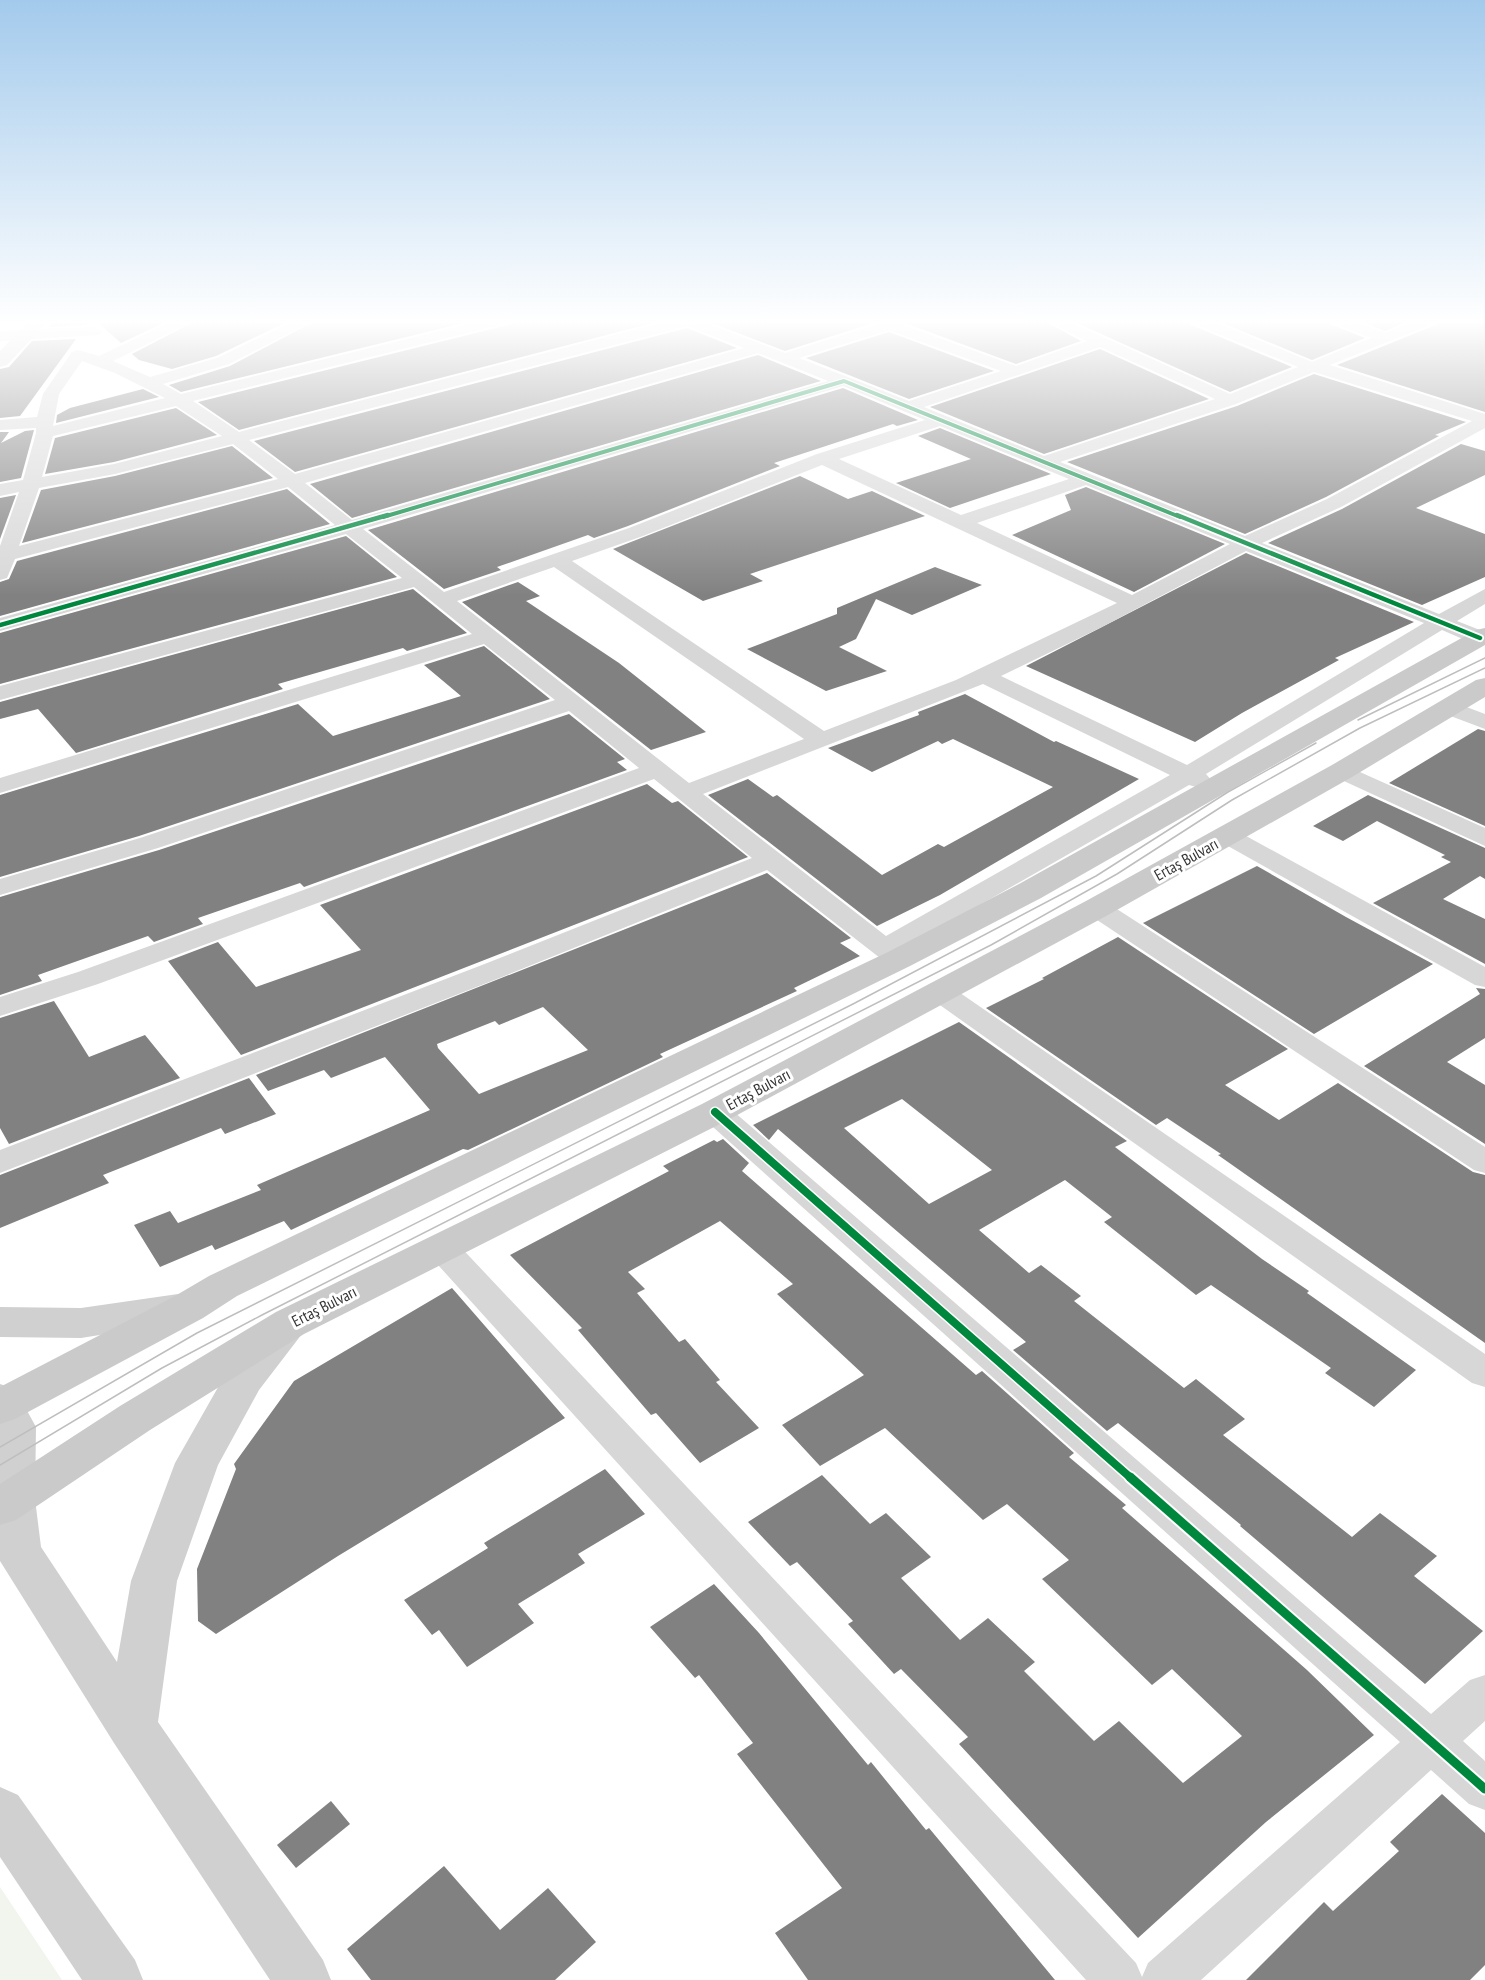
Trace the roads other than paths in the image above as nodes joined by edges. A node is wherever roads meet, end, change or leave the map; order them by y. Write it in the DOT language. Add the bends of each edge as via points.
graph roads {
  1 [pos="47,411"];
  2 [pos="120,411"];
  3 [pos="199,411"];
  4 [pos="338,411"];
  5 [pos="536,411"];
  6 [pos="741,411"];
  7 [pos="919,411"];
  8 [pos="1196,411"];
  9 [pos="1456,411"];
  10 [pos="940,420"];
  11 [pos="1485,421"];
  12 [pos="0,425"];
  13 [pos="44,427"];
  14 [pos="237,438"];
  15 [pos="823,458"];
  16 [pos="1044,462"];
  17 [pos="1086,479"];
  18 [pos="291,481"];
  19 [pos="30,487"];
  20 [pos="0,490"];
  21 [pos="960,522"];
  22 [pos="349,527"];
  23 [pos="1246,543"];
  24 [pos="557,560"];
  25 [pos="4,565"];
  26 [pos="418,580"];
  27 [pos="1485,595"];
  28 [pos="443,599"];
  29 [pos="1133,603"];
  30 [pos="1440,621"];
  31 [pos="0,625"];
  32 [pos="490,635"];
  33 [pos="1483,636"];
  34 [pos="983,676"];
  35 [pos="1485,686"];
  36 [pos="0,693"];
  37 [pos="570,703"];
  38 [pos="1448,707"];
  39 [pos="1485,722"];
  40 [pos="822,740"];
  41 [pos="656,770"];
  42 [pos="1342,771"];
  43 [pos="1200,781"];
  44 [pos="0,786"];
  45 [pos="685,793"];
  46 [pos="1228,836"];
  47 [pos="1485,837"];
  48 [pos="771,859"];
  49 [pos="0,887"];
  50 [pos="1097,909"];
  51 [pos="892,953"];
  52 [pos="1485,979"];
  53 [pos="940,992"];
  54 [pos="0,1007"];
  55 [pos="715,1112"];
  56 [pos="0,1162"];
  57 [pos="1485,1162"];
  58 [pos="441,1247"];
  59 [pos="189,1307"];
  60 [pos="0,1322"];
  61 [pos="291,1323"];
  62 [pos="1485,1373"];
  63 [pos="1,1405"];
  64 [pos="6,1503"];
  65 [pos="1485,1694"];
  66 [pos="132,1727"];
  67 [pos="1431,1742"];
  68 [pos="1485,1789"];
  69 [pos="0,1812"];
  70 [pos="115,1980"];
  71 [pos="303,1980"];
  72 [pos="1119,1980"];
  73 [pos="1165,1980"];
  1 -- 13 [label="street"];
  2 -- 13 [label="street"];
  3 -- 14 [label="street"];
  4 -- 14 [label="street"];
  5 -- 18 [label="street"];
  6 -- 22 [label="street"];
  7 -- 10 [label="street"];
  8 -- 16 [label="street"];
  9 -- 11 [label="street"];
  10 -- 15 [label="street"];
  10 -- 16 [label="street"];
  11 -- 23 [label="street" via="1334,503"];
  12 -- 13 [label="street"];
  13 -- 19 [label="street"];
  14 -- 18 [label="street"];
  14 -- 19 [label="street"];
  15 -- 21 [label="street"];
  15 -- 24 [label="street"];
  16 -- 17 [label="street"];
  17 -- 21 [label="street"];
  17 -- 23 [label="street"];
  18 -- 22 [label="street"];
  18 -- 25 [label="street"];
  19 -- 20 [label="street"];
  19 -- 25 [label="street"];
  21 -- 29 [label="street"];
  22 -- 26 [label="street"];
  22 -- 31 [label="street"];
  23 -- 29 [label="street"];
  23 -- 30 [label="street"];
  24 -- 28 [label="street"];
  24 -- 40 [label="street"];
  26 -- 28 [label="street"];
  26 -- 36 [label="street"];
  27 -- 30 [label="street"];
  28 -- 32 [label="street"];
  29 -- 34 [label="street"];
  30 -- 33 [label="street"];
  30 -- 43 [label="street"];
  32 -- 37 [label="street"];
  32 -- 44 [label="street"];
  33 -- 43 [label="main road"];
  34 -- 40 [label="street"];
  34 -- 43 [label="street"];
  35 -- 38 [label="main road, Ertaş Bulvarı"];
  37 -- 41 [label="street"];
  37 -- 49 [label="street" via="149,843"];
  38 -- 39 [label="street"];
  38 -- 42 [label="main road, Ertaş Bulvarı"];
  40 -- 45 [label="street"];
  41 -- 45 [label="street"];
  41 -- 54 [label="street"];
  42 -- 46 [label="main road, Ertaş Bulvarı"];
  42 -- 47 [label="street"];
  43 -- 51 [label="main road" via="1030,891"];
  45 -- 48 [label="street"];
  46 -- 50 [label="main road, Ertaş Bulvarı"];
  46 -- 52 [label="street"];
  48 -- 51 [label="street"];
  48 -- 56 [label="street"];
  50 -- 53 [label="main road, Ertaş Bulvarı"];
  50 -- 57 [label="street"];
  51 -- 59 [label="main road" via="223,1286"];
  53 -- 55 [label="main road, Ertaş Bulvarı"];
  53 -- 62 [label="street"];
  55 -- 58 [label="main road, Ertaş Bulvarı"];
  55 -- 67 [label="street"];
  58 -- 61 [label="main road, Ertaş Bulvarı"];
  58 -- 72 [label="street"];
  59 -- 60 [label="main road" via="81,1323"];
  59 -- 63 [label="main road"];
  61 -- 64 [label="main road, Ertaş Bulvarı"];
  61 -- 66 [label="main road" via="244,1379 197,1463 154,1581"];
  63 -- 64 [label="main road" via="14,1427"];
  64 -- 66 [label="main road" via="18,1551"];
  65 -- 67 [label="street"];
  66 -- 71 [label="main road"];
  67 -- 68 [label="street"];
  67 -- 73 [label="street"];
  69 -- 70 [label="main road"];
}
